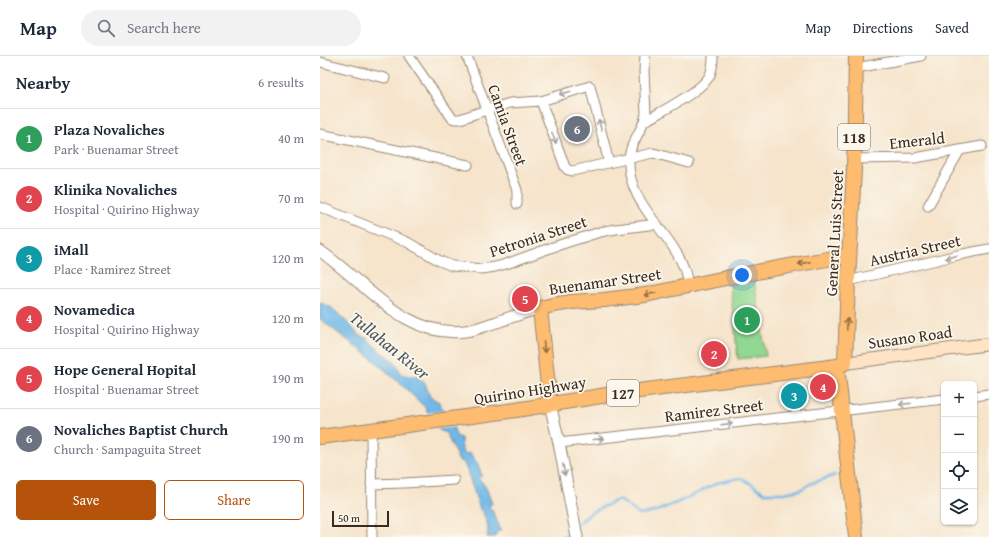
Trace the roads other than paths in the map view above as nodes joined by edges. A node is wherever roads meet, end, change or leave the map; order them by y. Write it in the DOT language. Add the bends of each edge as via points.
graph roads {
  1 [pos="409,56"];
  2 [pos="467,56"];
  3 [pos="645,56"];
  4 [pos="713,56"];
  5 [pos="921,56"];
  6 [pos="320,62"];
  7 [pos="856,62"];
  8 [pos="385,78"];
  9 [pos="541,101"];
  10 [pos="486,110"];
  11 [pos="645,121"];
  12 [pos="320,134"];
  13 [pos="982,146"];
  14 [pos="960,150"];
  15 [pos="629,158"];
  16 [pos="854,159"];
  17 [pos="609,163"];
  18 [pos="689,163"];
  19 [pos="468,165"];
  20 [pos="517,204"];
  21 [pos="320,206"];
  22 [pos="928,206"];
  23 [pos="657,224"];
  24 [pos="989,249"];
  25 [pos="320,251"];
  26 [pos="850,255"];
  27 [pos="848,281"];
  28 [pos="688,286"];
  29 [pos="540,308"];
  30 [pos="989,344"];
  31 [pos="841,365"];
  32 [pos="989,394"];
  33 [pos="977,396"];
  34 [pos="941,399"];
  35 [pos="550,404"];
  36 [pos="842,410"];
  37 [pos="371,430"];
  38 [pos="320,437"];
  39 [pos="559,443"];
  40 [pos="454,480"];
  41 [pos="371,484"];
  42 [pos="575,528"];
  43 [pos="372,537"];
  44 [pos="856,537"];
  1 -- 10 [label="street" via="452,118 460,119"];
  2 -- 10 [label="street, Camia Street"];
  3 -- 11 [label="street"];
  4 -- 11 [label="street" via="710,76 704,83"];
  5 -- 7 [label="street"];
  6 -- 8 [label="street"];
  7 -- 16 [label="main road, General Luis Street / 118"];
  9 -- 10 [label="street" via="517,102"];
  9 -- 17 [label="street, one-way" via="568,170"];
  17 -- 9 [label="street, one-way" via="590,86"];
  10 -- 20 [label="street, Camia Street" via="516,190"];
  11 -- 15 [label="street" via="632,144"];
  12 -- 19 [label="street"];
  13 -- 14 [label="street, Emerald"];
  14 -- 16 [label="street, Emerald" via="915,158"];
  14 -- 22 [label="street"];
  15 -- 17 [label="street"];
  15 -- 18 [label="street" via="657,154"];
  15 -- 23 [label="street" via="630,176 639,198"];
  16 -- 26 [label="main road, General Luis Street / 118"];
  21 -- 23 [label="street, Petronia Street" via="407,242 452,266 482,269 506,264 600,232"];
  23 -- 28 [label="street" via="678,255"];
  24 -- 27 [label="street, Austria Street, one-way"];
  25 -- 29 [label="street, Buenamar Street" via="392,309 409,320 431,328 464,331"];
  26 -- 27 [label="main road, General Luis Street / 118"];
  26 -- 28 [label="main road, Buenamar Street, one-way"];
  31 -- 27 [label="main road, General Luis Street / 118, one-way"];
  28 -- 29 [label="main road, Buenamar Street, one-way" via="621,299 571,302"];
  29 -- 35 [label="main road, one-way"];
  30 -- 31 [label="main road, Susano Road"];
  31 -- 35 [label="main road, Quirino Highway / 127"];
  31 -- 36 [label="main road"];
  32 -- 33 [label="street"];
  34 -- 36 [label="street, Ramirez Street, one-way"];
  35 -- 37 [label="main road, Quirino Highway / 127"];
  35 -- 39 [label="street"];
  39 -- 36 [label="street, Ramirez Street, one-way"];
  36 -- 44 [label="main road"];
  37 -- 38 [label="main road, Quirino Highway / 127"];
  37 -- 41 [label="street"];
  39 -- 42 [label="street, one-way"];
  40 -- 41 [label="street"];
  41 -- 43 [label="street"];
}
